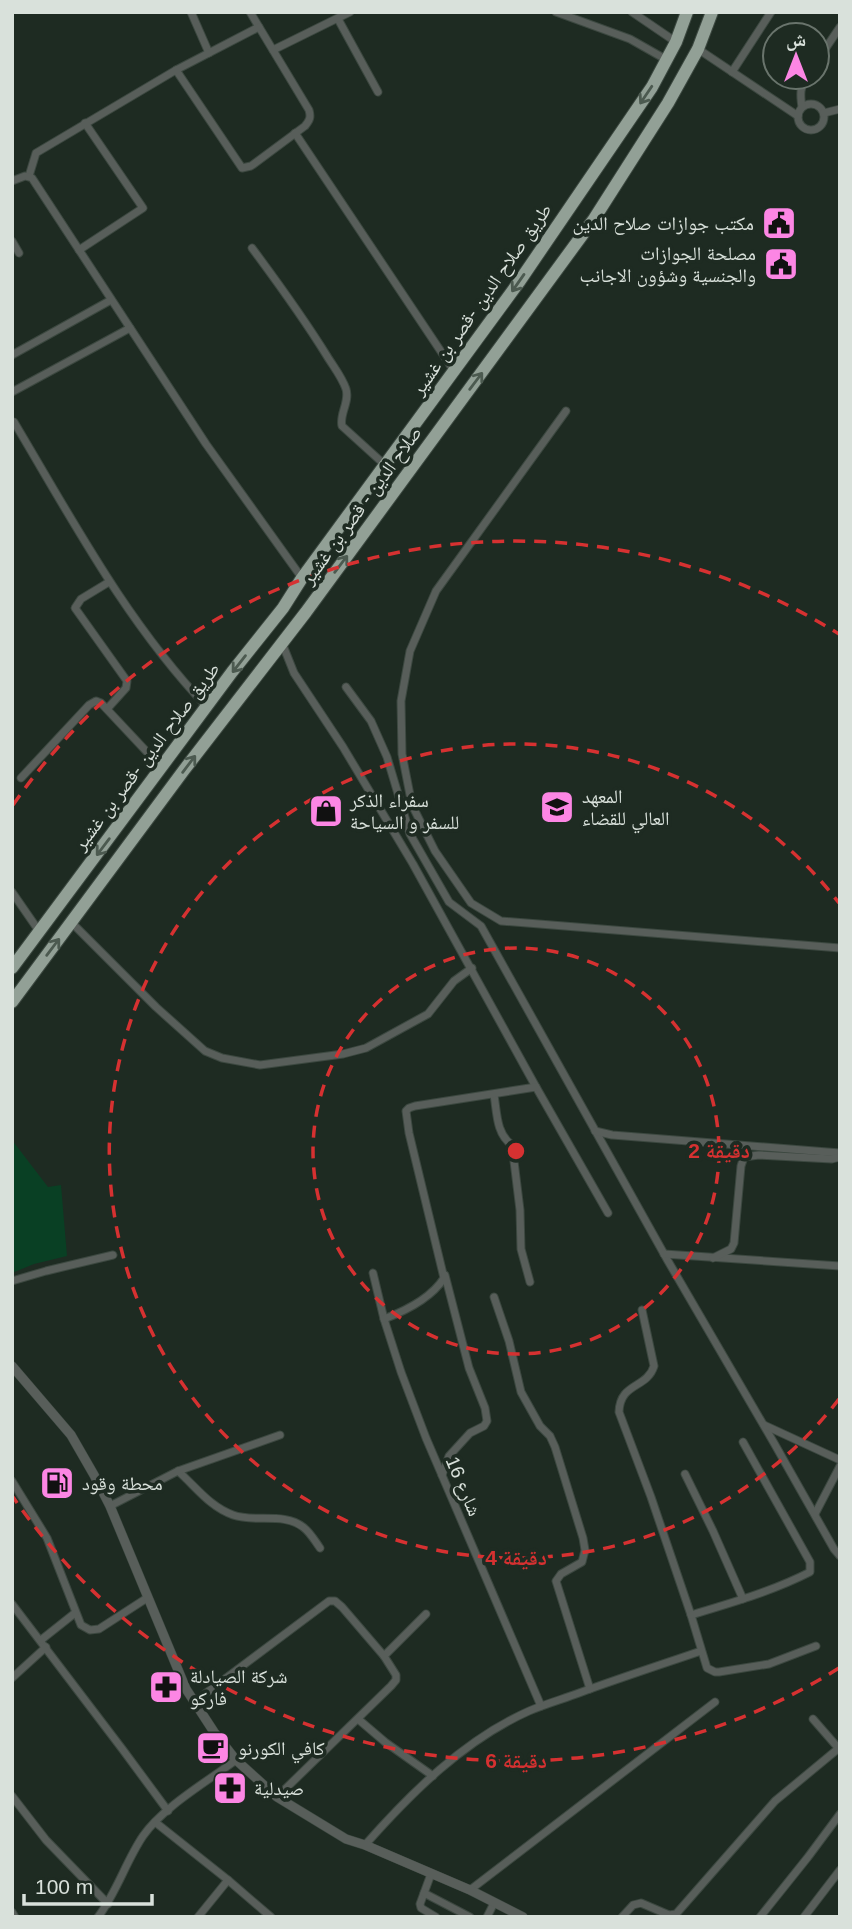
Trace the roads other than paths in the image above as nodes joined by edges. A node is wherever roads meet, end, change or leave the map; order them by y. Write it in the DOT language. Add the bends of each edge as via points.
graph roads {
  1 [pos="191,12"];
  2 [pos="250,12"];
  3 [pos="350,12"];
  4 [pos="556,12"];
  5 [pos="632,12"];
  6 [pos="687,12"];
  7 [pos="712,12"];
  8 [pos="771,12"];
  9 [pos="338,19"];
  10 [pos="259,27"];
  11 [pos="676,42"];
  12 [pos="698,49"];
  13 [pos="273,50"];
  14 [pos="209,53"];
  15 [pos="667,60"];
  16 [pos="176,70"];
  17 [pos="732,72"];
  18 [pos="800,91"];
  19 [pos="377,92"];
  20 [pos="802,107"];
  21 [pos="840,109"];
  22 [pos="824,113"];
  23 [pos="798,116"];
  24 [pos="85,124"];
  25 [pos="296,133"];
  26 [pos="29,176"];
  27 [pos="12,181"];
  28 [pos="12,241"];
  29 [pos="252,248"];
  30 [pos="79,250"];
  31 [pos="19,253"];
  32 [pos="111,300"];
  33 [pos="130,328"];
  34 [pos="12,355"];
  35 [pos="454,371"];
  36 [pos="12,392"];
  37 [pos="565,411"];
  38 [pos="14,422"];
  39 [pos="385,466"];
  40 [pos="109,582"];
  41 [pos="300,582"];
  42 [pos="316,596"];
  43 [pos="257,641"];
  44 [pos="279,646"];
  45 [pos="346,687"];
  46 [pos="207,707"];
  47 [pos="107,709"];
  48 [pos="162,768"];
  49 [pos="21,778"];
  50 [pos="12,892"];
  51 [pos="72,923"];
  52 [pos="40,932"];
  53 [pos="840,948"];
  54 [pos="12,968"];
  55 [pos="471,968"];
  56 [pos="12,1002"];
  57 [pos="536,1087"];
  58 [pos="494,1095"];
  59 [pos="595,1131"];
  60 [pos="840,1155"];
  61 [pos="608,1213"];
  62 [pos="664,1254"];
  63 [pos="113,1255"];
  64 [pos="713,1258"];
  65 [pos="840,1266"];
  66 [pos="373,1273"];
  67 [pos="444,1274"];
  68 [pos="12,1281"];
  69 [pos="530,1282"];
  70 [pos="494,1297"];
  71 [pos="642,1310"];
  72 [pos="384,1319"];
  73 [pos="12,1366"];
  74 [pos="764,1424"];
  75 [pos="280,1435"];
  76 [pos="743,1442"];
  77 [pos="840,1460"];
  78 [pos="840,1466"];
  79 [pos="178,1471"];
  80 [pos="685,1474"];
  81 [pos="442,1476"];
  82 [pos="12,1481"];
  83 [pos="110,1506"];
  84 [pos="815,1514"];
  85 [pos="320,1548"];
  86 [pos="840,1556"];
  87 [pos="147,1598"];
  88 [pos="743,1599"];
  89 [pos="12,1604"];
  90 [pos="75,1613"];
  91 [pos="426,1614"];
  92 [pos="691,1615"];
  93 [pos="41,1640"];
  94 [pos="816,1646"];
  95 [pos="46,1647"];
  96 [pos="701,1651"];
  97 [pos="384,1656"];
  98 [pos="12,1678"];
  99 [pos="590,1689"];
  100 [pos="194,1702"];
  101 [pos="715,1702"];
  102 [pos="541,1706"];
  103 [pos="358,1719"];
  104 [pos="813,1719"];
  105 [pos="839,1749"];
  106 [pos="236,1760"];
  107 [pos="433,1776"];
  108 [pos="12,1796"];
  109 [pos="277,1797"];
  110 [pos="168,1811"];
  111 [pos="840,1814"];
  112 [pos="155,1822"];
  113 [pos="365,1845"];
  114 [pos="840,1870"];
  115 [pos="430,1874"];
  116 [pos="228,1880"];
  117 [pos="470,1890"];
  118 [pos="424,1893"];
  119 [pos="494,1903"];
  120 [pos="108,1904"];
  121 [pos="261,1909"];
  122 [pos="12,1912"];
  123 [pos="674,1916"];
  124 [pos="16,1917"];
  125 [pos="98,1917"];
  126 [pos="198,1917"];
  127 [pos="255,1917"];
  128 [pos="271,1917"];
  129 [pos="436,1917"];
  130 [pos="470,1917"];
  131 [pos="487,1917"];
  132 [pos="523,1917"];
  133 [pos="622,1917"];
  134 [pos="760,1917"];
  135 [pos="804,1917"];
  1 -- 14 [label="street"];
  2 -- 10 [label="street"];
  3 -- 9 [label="street"];
  4 -- 15 [label="street" via="630,39"];
  5 -- 11 [label="street"];
  6 -- 11 [label="highway, طريق صلاح الدين -قصر بن غشير"];
  7 -- 12 [label="highway, صلاح الدين - قصر بن غشير"];
  8 -- 17 [label="street"];
  9 -- 13 [label="street"];
  9 -- 19 [label="street"];
  10 -- 13 [label="street"];
  10 -- 14 [label="street"];
  11 -- 15 [label="highway, طريق صلاح الدين -قصر بن غشير"];
  12 -- 17 [label="street"];
  42 -- 12 [label="highway, صلاح الدين - قصر بن غشير, one-way" via="594,219"];
  13 -- 25 [label="street" via="309,110 310,121"];
  14 -- 16 [label="street"];
  15 -- 35 [label="highway, طريق صلاح الدين -قصر بن غشير, one-way"];
  16 -- 24 [label="street"];
  16 -- 25 [label="street" via="242,168"];
  17 -- 23 [label="street"];
  18 -- 20 [label="street"];
  20 -- 22 [label="street" via="812,103"];
  20 -- 23 [label="street"];
  21 -- 22 [label="street"];
  22 -- 23 [label="street" via="820,127 810,130 801,125"];
  24 -- 26 [label="street" via="36,153"];
  24 -- 30 [label="street" via="143,208"];
  25 -- 35 [label="street"];
  26 -- 27 [label="street"];
  26 -- 30 [label="street"];
  28 -- 31 [label="street"];
  29 -- 39 [label="street" via="343,382 347,401 342,426"];
  30 -- 32 [label="street"];
  32 -- 33 [label="street"];
  32 -- 34 [label="street"];
  33 -- 36 [label="street"];
  33 -- 41 [label="street"];
  35 -- 39 [label="highway, طريق صلاح الدين -قصر بن غشير"];
  37 -- 53 [label="street" via="436,591 410,651 401,706 402,754 412,805 435,851 471,903 501,921"];
  38 -- 40 [label="street"];
  39 -- 41 [label="highway, طريق صلاح الدين -قصر بن غشير"];
  40 -- 46 [label="street"];
  40 -- 47 [label="street" via="81,599 75,608 127,681"];
  41 -- 42 [label="highway" via="298,596 302,600"];
  41 -- 43 [label="highway, طريق صلاح الدين -قصر بن غشير"];
  42 -- 44 [label="highway, صلاح الدين - قصر بن غشير"];
  43 -- 44 [label="highway" via="271,638"];
  43 -- 46 [label="highway, طريق صلاح الدين -قصر بن غشير, one-way"];
  51 -- 44 [label="highway, صلاح الدين - قصر بن غشير, one-way"];
  44 -- 55 [label="street"];
  45 -- 59 [label="street" via="372,721 410,834 449,902 481,926"];
  46 -- 48 [label="highway, طريق صلاح الدين -قصر بن غشير"];
  47 -- 48 [label="street"];
  47 -- 49 [label="street" via="99,702 89,705"];
  48 -- 52 [label="highway, طريق صلاح الدين -قصر بن غشير, one-way"];
  50 -- 52 [label="street"];
  51 -- 55 [label="street" via="205,1051 260,1065 366,1048 428,1014 454,981"];
  56 -- 51 [label="highway, صلاح الدين - قصر بن غشير, one-way"];
  52 -- 54 [label="highway, طريق صلاح الدين -قصر بن غشير"];
  55 -- 57 [label="street"];
  57 -- 58 [label="street"];
  57 -- 61 [label="street"];
  58 -- 67 [label="street" via="406,1111"];
  58 -- 69 [label="street" via="501,1133 512,1145 521,1249"];
  59 -- 60 [label="street"];
  59 -- 62 [label="street"];
  60 -- 64 [label="street" via="832,1159 744,1157 734,1243"];
  62 -- 64 [label="street"];
  62 -- 74 [label="street"];
  63 -- 68 [label="street"];
  64 -- 65 [label="street"];
  66 -- 72 [label="street, شارع 16"];
  67 -- 72 [label="street" via="444,1280 410,1308"];
  67 -- 81 [label="street" via="487,1421 449,1456"];
  70 -- 99 [label="street" via="521,1392 555,1447 583,1538 582,1562 556,1581"];
  71 -- 92 [label="street" via="654,1366 623,1395 620,1412"];
  72 -- 81 [label="street, شارع 16"];
  73 -- 83 [label="street" via="71,1435"];
  74 -- 77 [label="street"];
  74 -- 84 [label="street"];
  75 -- 79 [label="street"];
  76 -- 88 [label="street" via="811,1568 807,1574"];
  78 -- 84 [label="street"];
  79 -- 83 [label="street"];
  79 -- 85 [label="street" via="218,1508 245,1518 293,1522"];
  80 -- 88 [label="street"];
  81 -- 102 [label="street, شارع 16"];
  82 -- 90 [label="street" via="47,1538"];
  83 -- 87 [label="street"];
  84 -- 86 [label="street"];
  87 -- 90 [label="street" via="99,1629 86,1629"];
  87 -- 100 [label="street"];
  88 -- 92 [label="street"];
  89 -- 93 [label="street"];
  90 -- 93 [label="street"];
  91 -- 97 [label="street"];
  92 -- 96 [label="street"];
  93 -- 95 [label="street"];
  94 -- 96 [label="street" via="769,1664 715,1672 706,1668"];
  95 -- 98 [label="street"];
  95 -- 110 [label="street"];
  96 -- 99 [label="street"];
  97 -- 100 [label="street" via="342,1607 329,1601"];
  97 -- 103 [label="street" via="396,1680"];
  99 -- 102 [label="street"];
  100 -- 106 [label="street"];
  101 -- 117 [label="street"];
  102 -- 107 [label="street" via="480,1739"];
  103 -- 107 [label="street"];
  103 -- 109 [label="street"];
  104 -- 105 [label="street"];
  105 -- 123 [label="street" via="775,1801"];
  106 -- 109 [label="street"];
  106 -- 110 [label="street"];
  107 -- 113 [label="street"];
  108 -- 120 [label="street" via="46,1840"];
  109 -- 113 [label="street" via="346,1839"];
  110 -- 112 [label="street"];
  111 -- 134 [label="street"];
  112 -- 116 [label="street"];
  112 -- 120 [label="street" via="131,1856"];
  113 -- 115 [label="street"];
  114 -- 135 [label="street"];
  115 -- 117 [label="street"];
  115 -- 118 [label="street"];
  116 -- 121 [label="street"];
  116 -- 126 [label="street"];
  117 -- 119 [label="street"];
  118 -- 129 [label="street" via="421,1908"];
  118 -- 130 [label="street"];
  119 -- 131 [label="street"];
  119 -- 132 [label="street"];
  120 -- 125 [label="street"];
  121 -- 127 [label="street"];
  121 -- 128 [label="street"];
  122 -- 124 [label="street"];
  123 -- 133 [label="street" via="642,1903 633,1905"];
}
